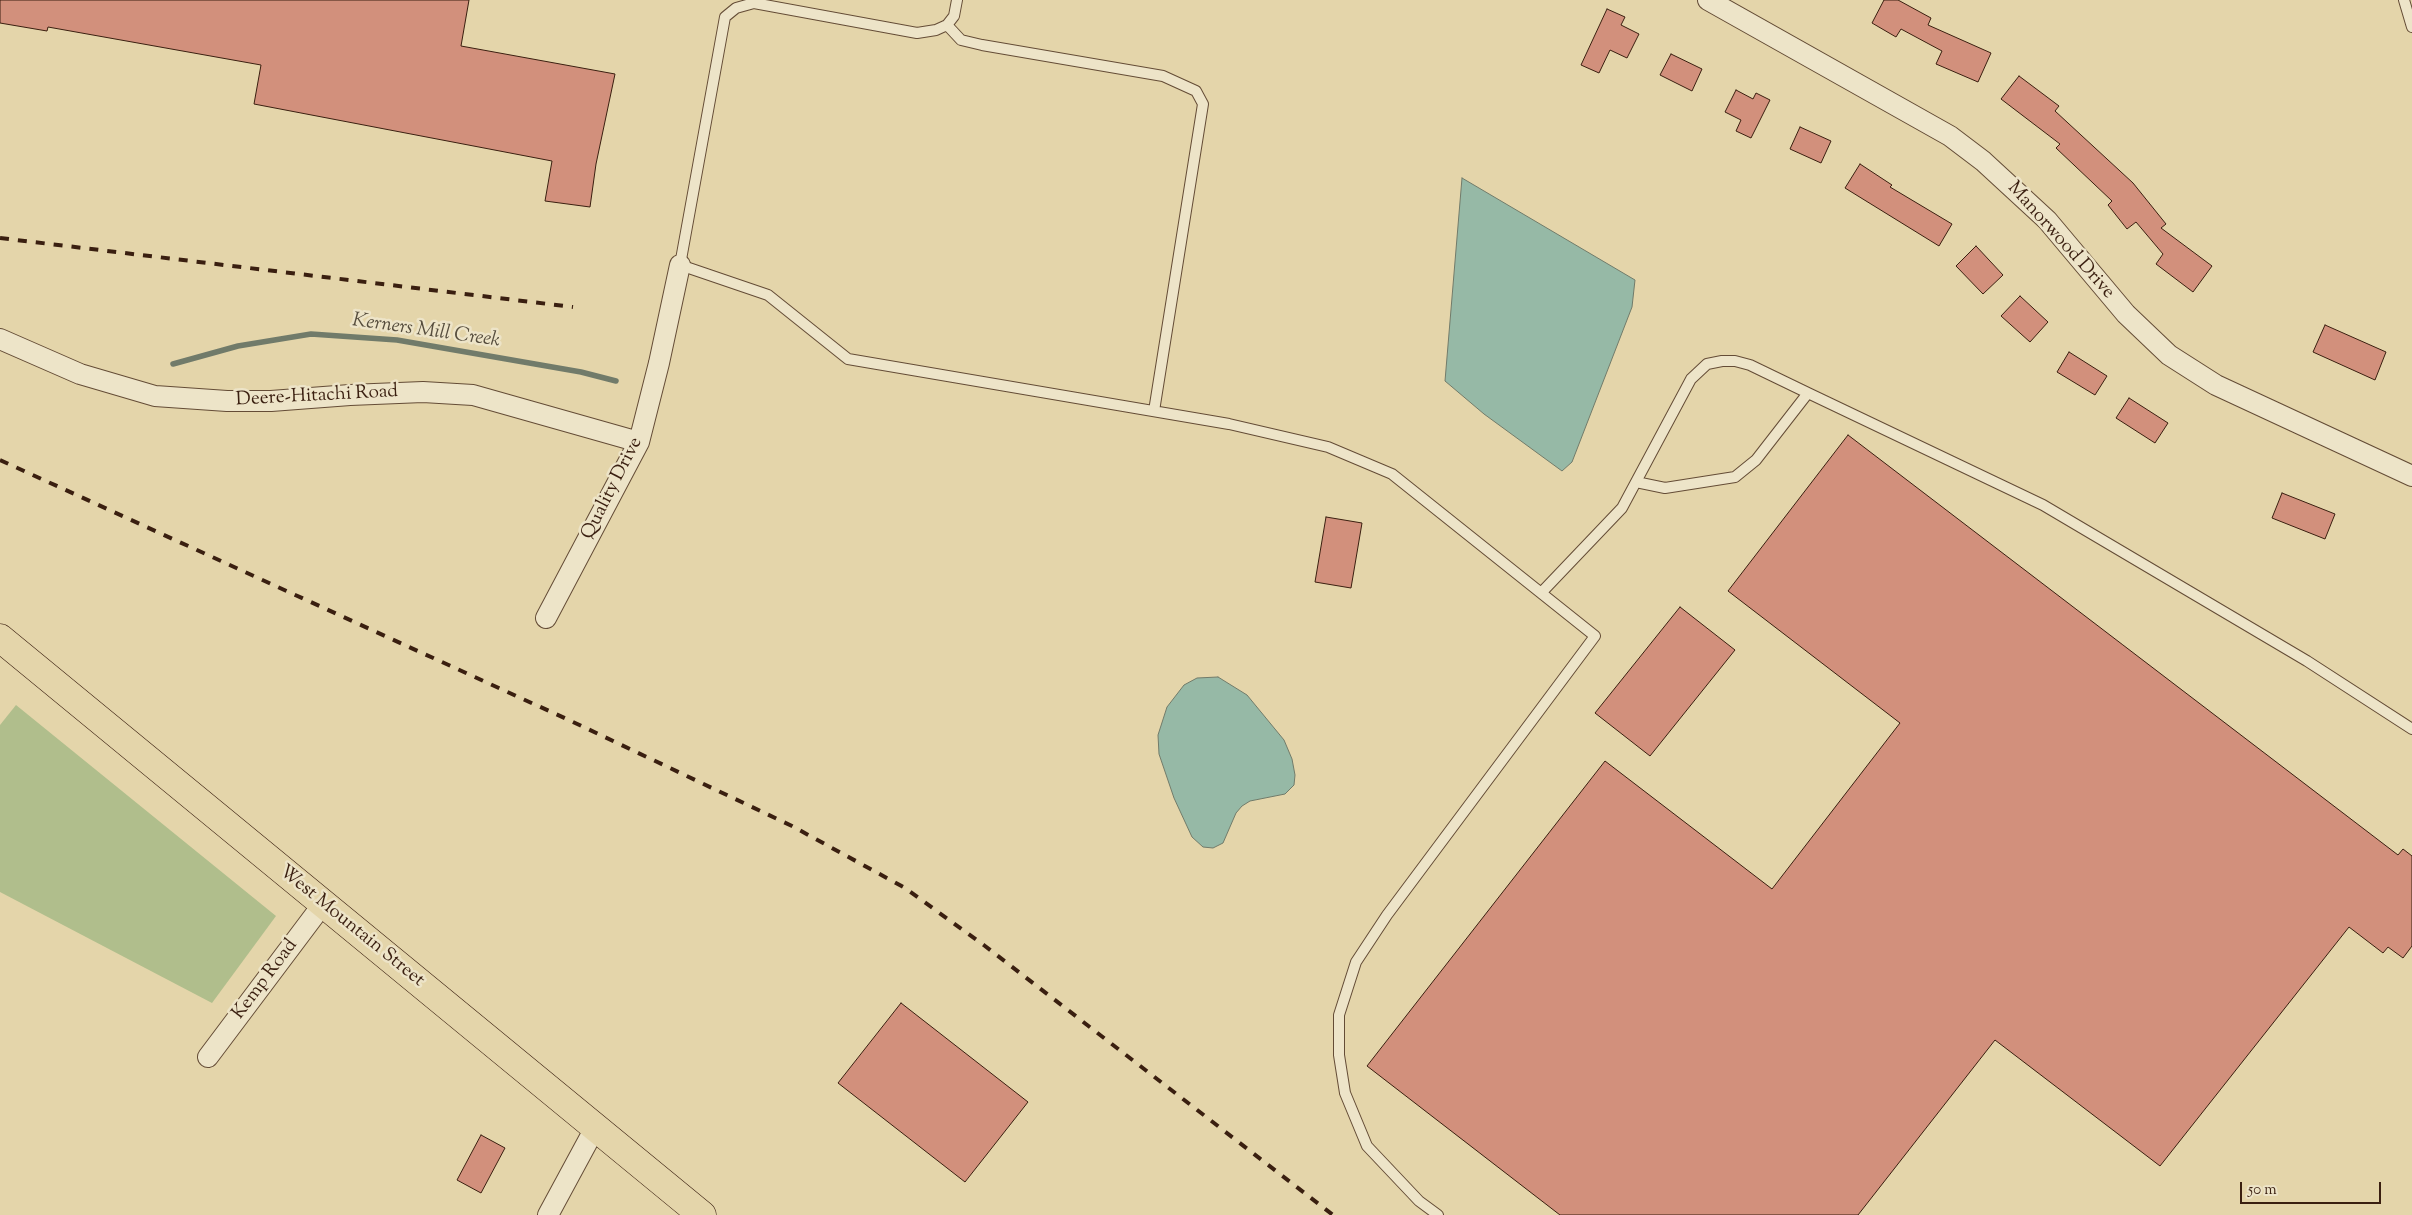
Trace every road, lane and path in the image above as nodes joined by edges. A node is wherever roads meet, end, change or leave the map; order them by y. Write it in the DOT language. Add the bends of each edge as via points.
graph roads {
  1 [pos="957,0"];
  2 [pos="1708,0"];
  3 [pos="2404,0"];
  4 [pos="947,25"];
  5 [pos="2412,27"];
  6 [pos="680,265"];
  7 [pos="0,339"];
  8 [pos="1808,392"];
  9 [pos="1154,411"];
  10 [pos="639,442"];
  11 [pos="2412,476"];
  12 [pos="1636,482"];
  13 [pos="1541,593"];
  14 [pos="546,618"];
  15 [pos="0,638"];
  16 [pos="2412,729"];
  17 [pos="323,904"];
  18 [pos="208,1056"];
  19 [pos="595,1128"];
  20 [pos="548,1215"];
  21 [pos="702,1215"];
  22 [pos="1438,1215"];
  1 -- 4 [label="lane" via="954,16"];
  2 -- 11 [label="street, Manorwood Drive" via="1950,136 1983,161 2047,220 2126,314 2169,356 2216,385"];
  3 -- 5 [label="lane"];
  4 -- 6 [label="lane" via="917,33 754,3 736,8 725,17"];
  4 -- 9 [label="lane" via="961,40 982,46 1163,76 1196,91 1203,104"];
  6 -- 9 [label="lane" via="768,295 848,359"];
  6 -- 10 [label="street, Quality Drive"];
  7 -- 10 [label="street, Deere-Hitachi Road" via="80,374 155,396 236,401 423,392 473,396"];
  8 -- 12 [label="lane" via="1756,460 1735,477 1665,488"];
  8 -- 12 [label="lane" via="1750,365 1722,360 1707,364 1692,379"];
  8 -- 16 [label="lane" via="2043,505 2307,661"];
  9 -- 13 [label="lane" via="1230,424 1328,447 1392,474"];
  10 -- 14 [label="street, Quality Drive"];
  12 -- 13 [label="lane" via="1622,508"];
  13 -- 22 [label="lane" via="1595,636 1387,915 1356,962 1339,1015 1345,1093 1367,1146 1419,1201"];
  15 -- 17 [label="main road, West Mountain Street"];
  17 -- 18 [label="street, Kemp Road"];
  17 -- 19 [label="main road, West Mountain Street"];
  19 -- 20 [label="street"];
  19 -- 21 [label="main road, West Mountain Street"];
}
